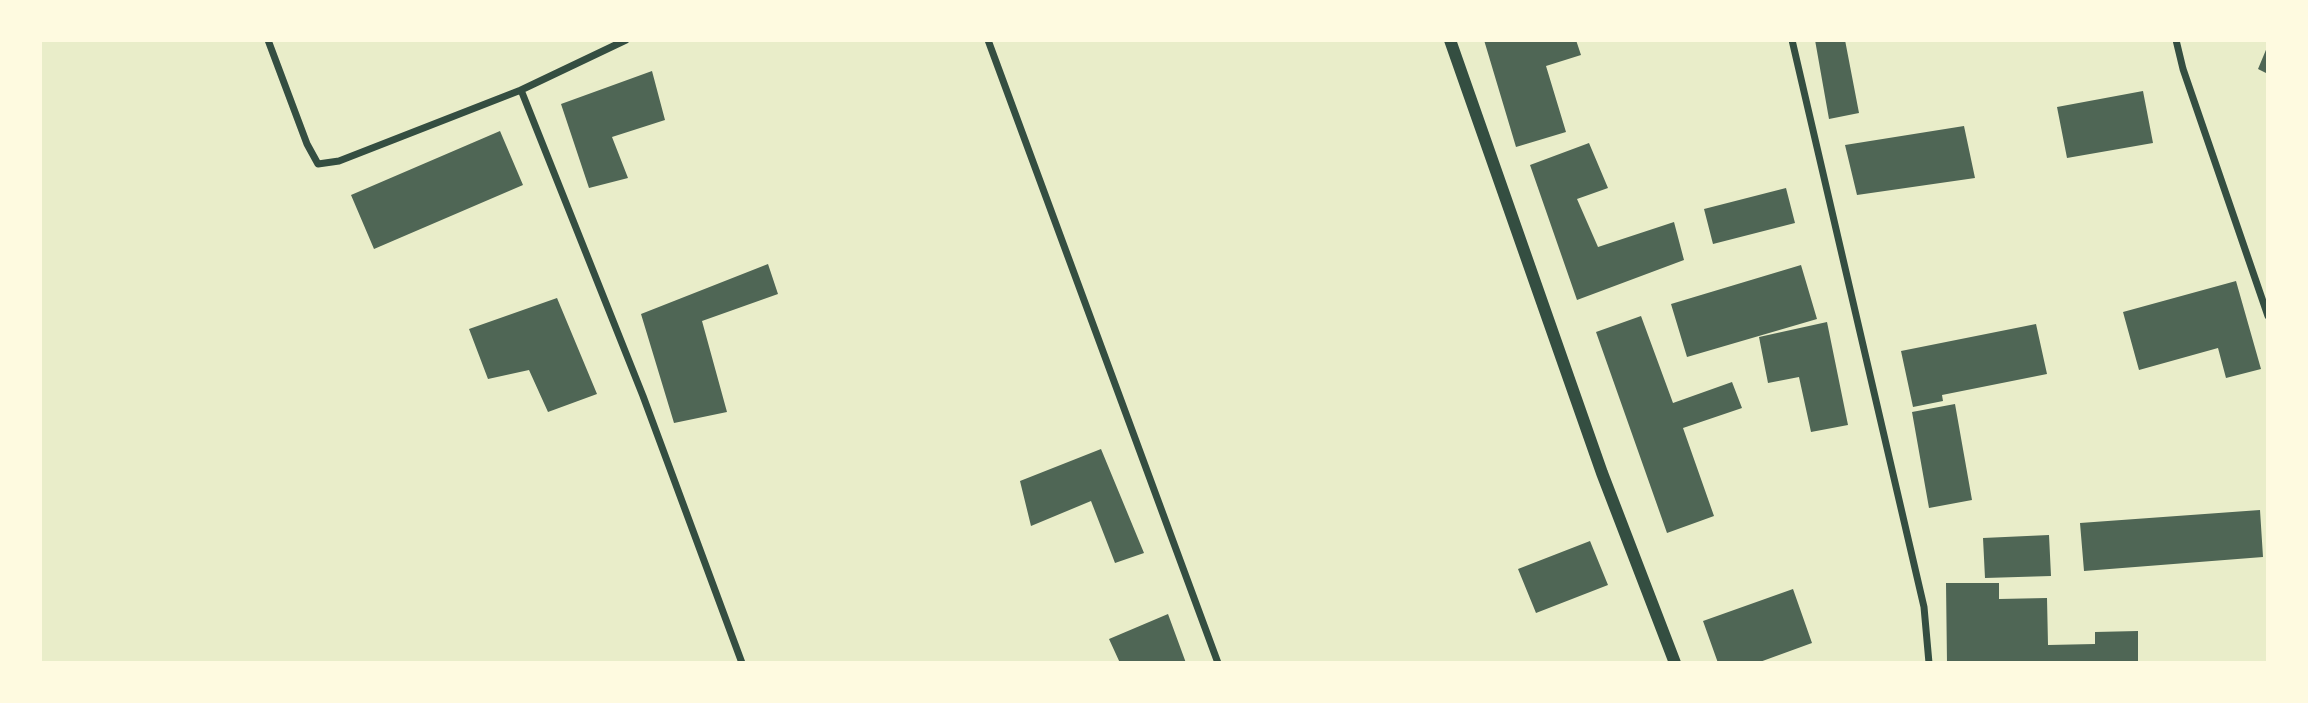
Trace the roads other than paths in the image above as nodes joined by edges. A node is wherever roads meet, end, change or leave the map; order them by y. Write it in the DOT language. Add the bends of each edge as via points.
graph roads {
  1 [pos="268,40"];
  2 [pos="626,40"];
  3 [pos="988,40"];
  4 [pos="1450,40"];
  5 [pos="1792,40"];
  6 [pos="2176,40"];
  7 [pos="520,90"];
  8 [pos="2268,316"];
  9 [pos="742,663"];
  10 [pos="1218,663"];
  11 [pos="1675,663"];
  12 [pos="1929,663"];
  1 -- 7 [label="street" via="318,164 340,161"];
  2 -- 7 [label="street"];
  3 -- 10 [label="street"];
  4 -- 11 [label="street" via="1601,473"];
  5 -- 12 [label="street" via="1924,607"];
  6 -- 8 [label="street"];
  7 -- 9 [label="street" via="643,396"];
}
